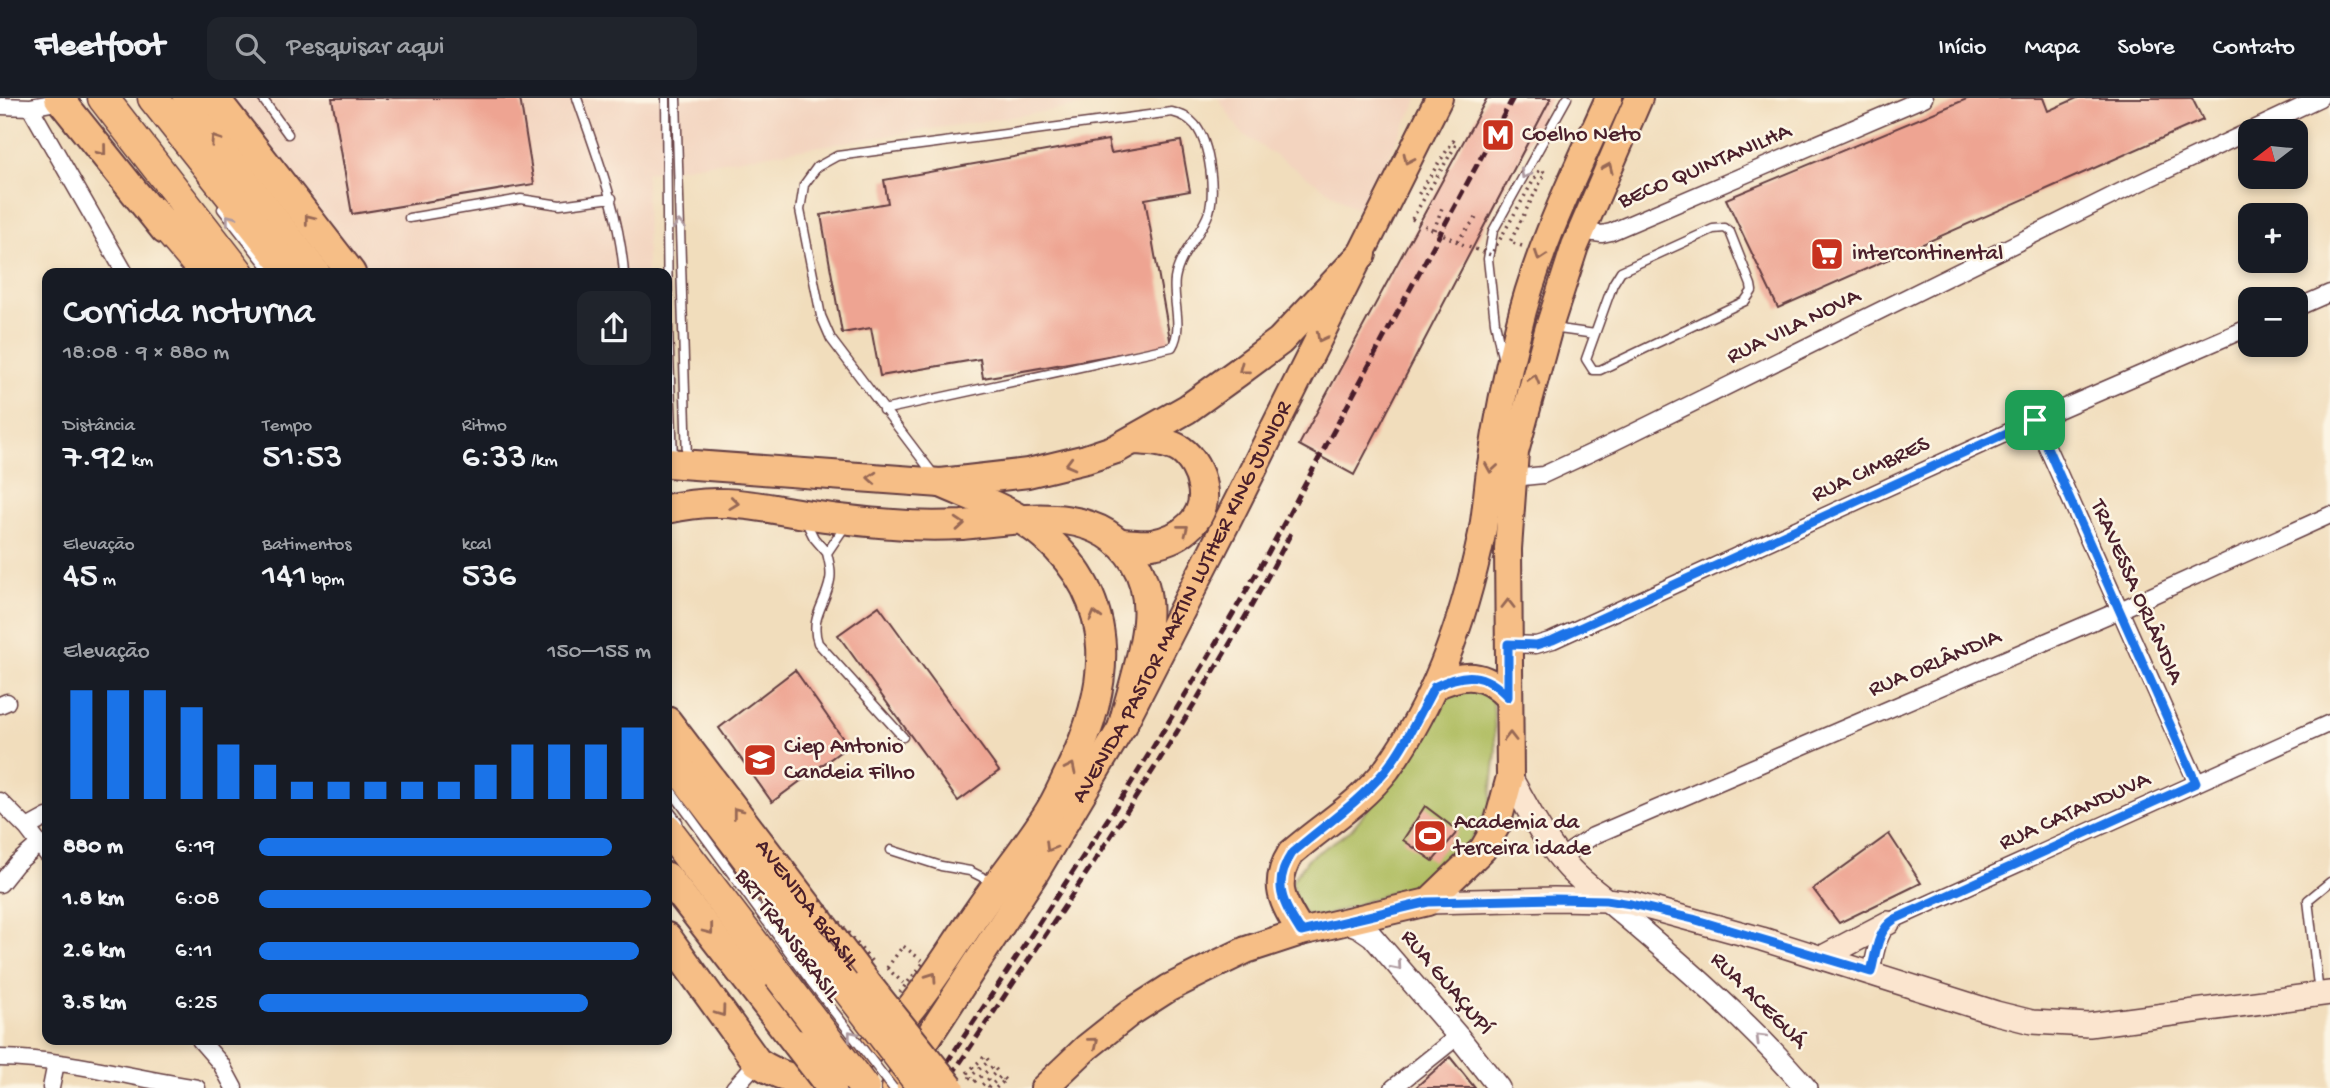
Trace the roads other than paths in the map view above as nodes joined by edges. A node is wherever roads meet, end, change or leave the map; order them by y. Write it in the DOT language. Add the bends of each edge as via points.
graph roads {
  1 [pos="4,98"];
  2 [pos="103,98"];
  3 [pos="153,98"];
  4 [pos="166,98"];
  5 [pos="187,98"];
  6 [pos="215,98"];
  7 [pos="262,98"];
  8 [pos="577,98"];
  9 [pos="666,98"];
  10 [pos="676,98"];
  11 [pos="1439,98"];
  12 [pos="1567,98"];
  13 [pos="1609,98"];
  14 [pos="1639,98"];
  15 [pos="1924,98"];
  16 [pos="2320,98"];
  17 [pos="61,99"];
  18 [pos="0,107"];
  19 [pos="30,107"];
  20 [pos="180,133"];
  21 [pos="288,134"];
  22 [pos="213,196"];
  23 [pos="612,198"];
  24 [pos="152,211"];
  25 [pos="409,218"];
  26 [pos="1580,231"];
  27 [pos="1362,254"];
  28 [pos="122,268"];
  29 [pos="191,268"];
  30 [pos="201,268"];
  31 [pos="235,268"];
  32 [pos="268,268"];
  33 [pos="288,268"];
  34 [pos="312,268"];
  35 [pos="347,268"];
  36 [pos="623,268"];
  37 [pos="667,268"];
  38 [pos="2330,293"];
  39 [pos="2308,303"];
  40 [pos="1549,327"];
  41 [pos="2238,332"];
  42 [pos="1595,334"];
  43 [pos="1507,376"];
  44 [pos="672,396"];
  45 [pos="883,410"];
  46 [pos="2035,420"];
  47 [pos="1134,440"];
  48 [pos="676,464"];
  49 [pos="1513,478"];
  50 [pos="940,483"];
  51 [pos="672,508"];
  52 [pos="801,513"];
  53 [pos="2330,515"];
  54 [pos="1017,519"];
  55 [pos="849,521"];
  56 [pos="1120,543"];
  57 [pos="827,553"];
  58 [pos="2120,610"];
  59 [pos="1508,644"];
  60 [pos="1434,687"];
  61 [pos="1508,697"];
  62 [pos="2330,723"];
  63 [pos="1123,725"];
  64 [pos="672,727"];
  65 [pos="903,737"];
  66 [pos="672,760"];
  67 [pos="1510,777"];
  68 [pos="2196,783"];
  69 [pos="672,792"];
  70 [pos="0,801"];
  71 [pos="42,820"];
  72 [pos="27,828"];
  73 [pos="675,829"];
  74 [pos="42,848"];
  75 [pos="42,850"];
  76 [pos="891,850"];
  77 [pos="1560,858"];
  78 [pos="2330,882"];
  79 [pos="672,883"];
  80 [pos="0,884"];
  81 [pos="996,885"];
  82 [pos="1606,900"];
  83 [pos="1428,902"];
  84 [pos="1346,922"];
  85 [pos="1888,923"];
  86 [pos="1301,932"];
  87 [pos="672,944"];
  88 [pos="1823,957"];
  89 [pos="1871,972"];
  90 [pos="2325,994"];
  91 [pos="1458,1036"];
  92 [pos="204,1045"];
  93 [pos="848,1050"];
  94 [pos="0,1058"];
  95 [pos="757,1062"];
  96 [pos="55,1063"];
  97 [pos="116,1080"];
  98 [pos="864,1080"];
  99 [pos="806,1085"];
  100 [pos="51,1088"];
  101 [pos="197,1088"];
  102 [pos="234,1088"];
  103 [pos="734,1088"];
  104 [pos="894,1088"];
  105 [pos="923,1088"];
  106 [pos="950,1088"];
  107 [pos="1044,1088"];
  108 [pos="1393,1088"];
  109 [pos="1499,1088"];
  110 [pos="1806,1088"];
  1 -- 18 [label="street"];
  2 -- 31 [label="highway"];
  3 -- 20 [label="highway"];
  4 -- 20 [label="highway"];
  34 -- 5 [label="highway, one-way"];
  35 -- 6 [label="highway, one-way"];
  7 -- 21 [label="lane"];
  8 -- 23 [label="lane"];
  9 -- 37 [label="lane"];
  48 -- 10 [label="lane, one-way"];
  11 -- 27 [label="main road, AVENIDA PASTOR MARTIN LUTHER KING JUNIOR, one-way"];
  12 -- 43 [label="lane, one-way" via="1499,219 1489,246 1489,280"];
  13 -- 43 [label="main road, one-way" via="1541,253"];
  26 -- 14 [label="main road, one-way"];
  15 -- 26 [label="street, BECO QUINTANILHA" via="1611,232"];
  16 -- 49 [label="street, RUA VILA NOVA" via="1610,444 1543,475"];
  17 -- 19 [label="street"];
  17 -- 24 [label="highway, one-way"];
  18 -- 19 [label="street"];
  19 -- 28 [label="street"];
  20 -- 33 [label="highway"];
  32 -- 22 [label="lane, one-way"];
  23 -- 25 [label="lane" via="559,205 521,199"];
  23 -- 36 [label="lane"];
  24 -- 29 [label="highway"];
  24 -- 30 [label="highway"];
  26 -- 40 [label="main road"];
  27 -- 47 [label="highway, one-way" via="1280,341 1187,410"];
  27 -- 63 [label="main road, AVENIDA PASTOR MARTIN LUTHER KING JUNIOR, one-way"];
  38 -- 39 [label="street"];
  40 -- 42 [label="lane"];
  49 -- 40 [label="main road, one-way" via="1515,452"];
  41 -- 46 [label="street, RUA CIMBRES"];
  42 -- 42 [label="lane" via="1586,359 1593,370 1600,370 1745,301 1751,285 1730,232 1713,229 1621,271"];
  43 -- 60 [label="main road, one-way" via="1482,532 1463,609"];
  44 -- 48 [label="lane"];
  45 -- 45 [label="lane" via="831,339 821,316 800,210 804,185 817,167 837,156 1172,112 1185,115 1206,146 1212,205 1179,262 1174,294 1177,339 1172,347"];
  45 -- 50 [label="lane"];
  46 -- 58 [label="street, TRAVESSA ORLÂNDIA"];
  46 -- 59 [label="street, RUA CIMBRES" via="1553,640"];
  47 -- 50 [label="highway, one-way" via="1058,467"];
  56 -- 47 [label="highway, one-way" via="1149,544 1179,535 1200,515 1203,505 1200,476 1181,450 1162,442"];
  50 -- 48 [label="highway, one-way"];
  59 -- 49 [label="main road, one-way"];
  50 -- 54 [label="highway"];
  51 -- 52 [label="highway, one-way" via="728,502"];
  52 -- 55 [label="highway"];
  52 -- 57 [label="lane"];
  53 -- 58 [label="street, RUA ORLÂNDIA"];
  55 -- 54 [label="highway, one-way" via="918,526"];
  54 -- 56 [label="highway" via="1085,524"];
  81 -- 54 [label="highway, one-way" via="1048,814 1076,758 1101,683 1102,647 1090,594 1043,535"];
  55 -- 57 [label="lane"];
  56 -- 63 [label="highway" via="1139,569 1148,603"];
  57 -- 65 [label="lane" via="831,578 814,626 818,643"];
  58 -- 68 [label="street, TRAVESSA ORLÂNDIA"];
  58 -- 77 [label="street, RUA ORLÂNDIA" via="1593,835"];
  59 -- 61 [label="main road"];
  60 -- 61 [label="main road" via="1466,676 1482,677"];
  60 -- 86 [label="main road" via="1385,770 1284,865 1280,890"];
  67 -- 61 [label="main road, one-way"];
  62 -- 68 [label="street, RUA CATANDUVA"];
  63 -- 104 [label="main road, AVENIDA PASTOR MARTIN LUTHER KING JUNIOR, one-way" via="1034,875"];
  106 -- 64 [label="highway, AVENIDA BRASIL, one-way, bridge" via="877,976"];
  66 -- 105 [label="highway, AVENIDA BRASIL, bridge"];
  67 -- 77 [label="main road"];
  67 -- 83 [label="main road" via="1497,825 1483,849"];
  68 -- 85 [label="street, RUA CATANDUVA"];
  104 -- 69 [label="lane, BRT TRANSBRASIL, one-way, bridge"];
  70 -- 72 [label="street"];
  71 -- 72 [label="street"];
  72 -- 74 [label="street"];
  73 -- 98 [label="highway, bridge" via="779,976"];
  75 -- 80 [label="street" via="16,864"];
  76 -- 81 [label="lane" via="970,871"];
  77 -- 82 [label="main road"];
  78 -- 90 [label="lane" via="2308,900"];
  79 -- 99 [label="highway, one-way, bridge" via="797,1044"];
  99 -- 81 [label="highway, one-way" via="844,1067 895,1025"];
  82 -- 83 [label="main road"];
  82 -- 88 [label="main road" via="1652,908"];
  110 -- 82 [label="street, RUA ACEGUÁ, one-way" via="1688,968"];
  83 -- 84 [label="main road"];
  84 -- 86 [label="main road"];
  84 -- 91 [label="street, RUA GUAÇUPÍ, one-way" via="1372,936"];
  85 -- 88 [label="main road"];
  85 -- 89 [label="street"];
  107 -- 86 [label="main road, one-way" via="1086,1048 1169,988 1246,950"];
  87 -- 95 [label="highway, one-way"];
  88 -- 89 [label="main road"];
  89 -- 90 [label="main road" via="1996,1013 2058,1024 2116,1023"];
  91 -- 108 [label="street"];
  91 -- 109 [label="street, RUA GUAÇUPÍ"];
  92 -- 102 [label="street"];
  93 -- 98 [label="lane"];
  94 -- 96 [label="street"];
  95 -- 99 [label="highway"];
  95 -- 103 [label="street"];
  96 -- 97 [label="street"];
  96 -- 100 [label="street"];
  97 -- 101 [label="street"];
}
